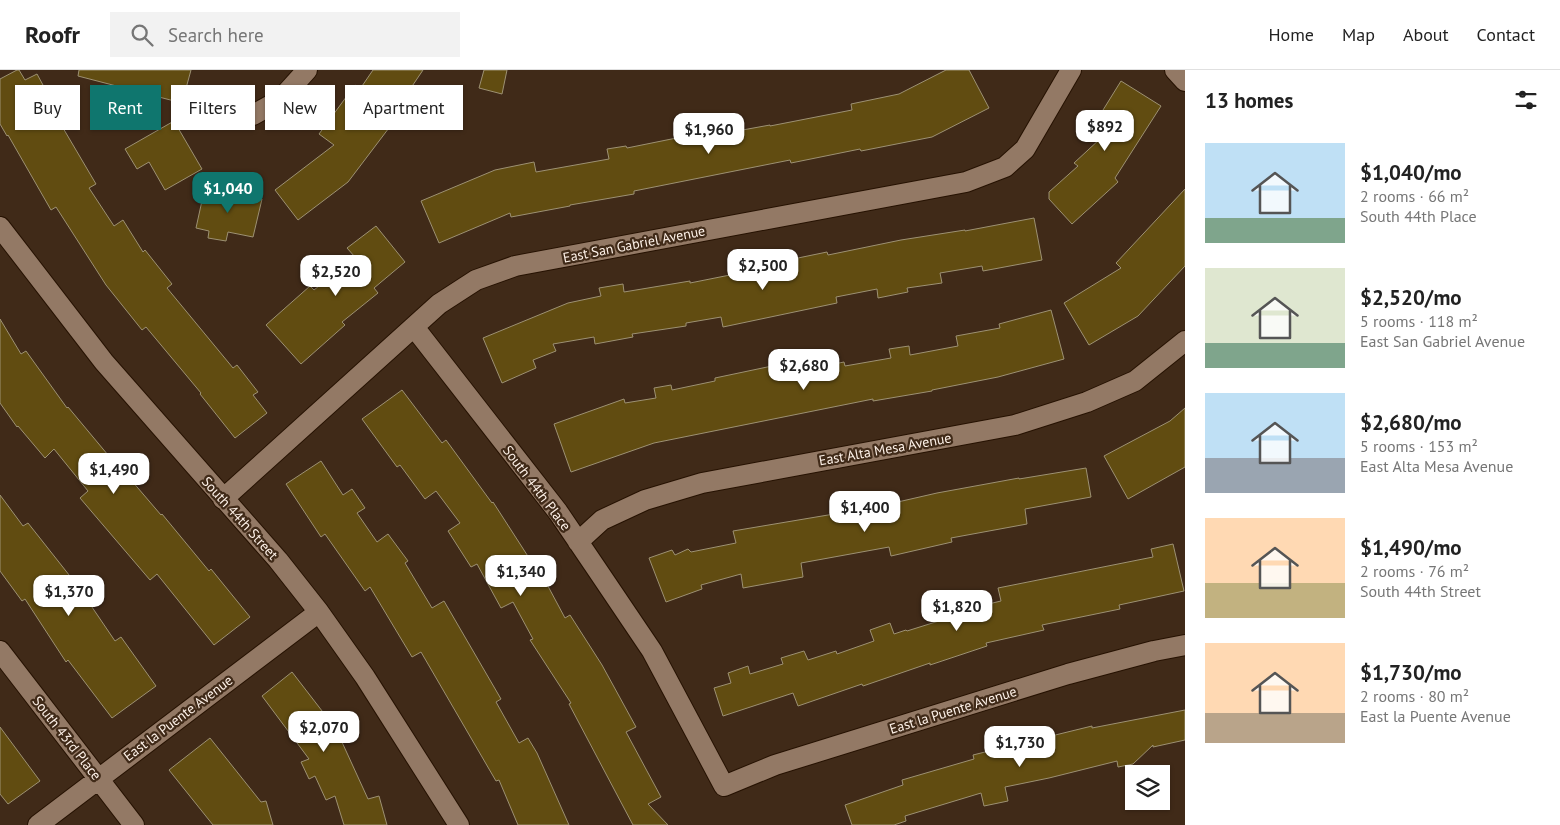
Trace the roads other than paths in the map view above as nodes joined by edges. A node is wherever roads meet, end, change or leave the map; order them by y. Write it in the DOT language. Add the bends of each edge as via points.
graph roads {
  1 [pos="307,70"];
  2 [pos="1071,70"];
  3 [pos="1175,70"];
  4 [pos="1185,81"];
  5 [pos="255,115"];
  6 [pos="0,227"];
  7 [pos="414,327"];
  8 [pos="1185,341"];
  9 [pos="223,500"];
  10 [pos="578,542"];
  11 [pos="320,612"];
  12 [pos="1185,645"];
  13 [pos="0,651"];
  14 [pos="98,778"];
  15 [pos="724,786"];
  16 [pos="38,825"];
  17 [pos="134,825"];
  18 [pos="459,825"];
  1 -- 5 [label="street" via="280,100"];
  2 -- 7 [label="street, East San Gabriel Avenue" via="1025,148 1005,167 966,182 515,266 476,280 439,304"];
  3 -- 4 [label="street"];
  6 -- 9 [label="street, South 44th Street" via="104,362"];
  7 -- 9 [label="street, East San Gabriel Avenue"];
  7 -- 10 [label="street, South 44th Place"];
  8 -- 10 [label="street, East Alta Mesa Avenue" via="1135,381 1016,426 702,483 644,500 602,520"];
  9 -- 11 [label="street, South 44th Street"];
  10 -- 15 [label="street, South 44th Place" via="652,652"];
  11 -- 14 [label="street, East la Puente Avenue"];
  11 -- 18 [label="street, South 44th Street" via="366,677"];
  12 -- 15 [label="street, East la Puente Avenue" via="1059,677 775,765"];
  13 -- 14 [label="street, South 43rd Place"];
  14 -- 16 [label="street, East la Puente Avenue"];
  14 -- 17 [label="street, South 43rd Place"];
}
